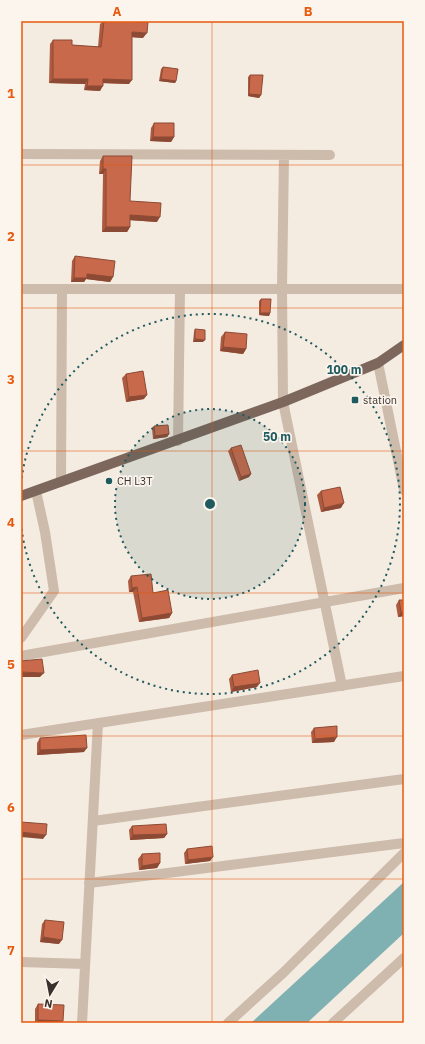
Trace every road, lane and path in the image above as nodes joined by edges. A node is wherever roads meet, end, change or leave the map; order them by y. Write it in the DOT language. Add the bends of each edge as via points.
graph roads {
  1 [pos="21,154"];
  2 [pos="284,155"];
  3 [pos="330,155"];
  4 [pos="21,289"];
  5 [pos="180,289"];
  6 [pos="282,289"];
  7 [pos="404,289"];
  8 [pos="62,290"];
  9 [pos="404,345"];
  10 [pos="378,363"];
  11 [pos="283,402"];
  12 [pos="178,440"];
  13 [pos="61,482"];
  14 [pos="404,490"];
  15 [pos="36,491"];
  16 [pos="21,496"];
  17 [pos="404,588"];
  18 [pos="324,602"];
  19 [pos="21,638"];
  20 [pos="21,656"];
  21 [pos="404,676"];
  22 [pos="342,686"];
  23 [pos="98,723"];
  24 [pos="21,735"];
  25 [pos="404,779"];
  26 [pos="93,821"];
  27 [pos="404,843"];
  28 [pos="404,852"];
  29 [pos="89,883"];
  30 [pos="404,958"];
  31 [pos="21,962"];
  32 [pos="85,964"];
  33 [pos="82,1023"];
  34 [pos="228,1023"];
  35 [pos="333,1023"];
  1 -- 2 [label="street"];
  2 -- 3 [label="street"];
  2 -- 6 [label="street"];
  4 -- 8 [label="street"];
  5 -- 6 [label="street"];
  5 -- 8 [label="street"];
  5 -- 12 [label="street"];
  6 -- 7 [label="street"];
  6 -- 11 [label="street"];
  8 -- 13 [label="street"];
  9 -- 10 [label="main road"];
  10 -- 11 [label="main road"];
  10 -- 14 [label="street"];
  11 -- 12 [label="main road"];
  11 -- 18 [label="street"];
  12 -- 13 [label="main road"];
  13 -- 15 [label="main road"];
  15 -- 16 [label="main road"];
  15 -- 19 [label="street" via="54,591"];
  17 -- 18 [label="street"];
  18 -- 20 [label="street"];
  18 -- 22 [label="street"];
  21 -- 22 [label="street"];
  22 -- 23 [label="street"];
  23 -- 24 [label="street"];
  23 -- 26 [label="street"];
  25 -- 26 [label="street"];
  26 -- 29 [label="street"];
  27 -- 29 [label="street"];
  28 -- 34 [label="street" via="283,973"];
  29 -- 32 [label="street"];
  30 -- 35 [label="street"];
  31 -- 32 [label="street"];
  32 -- 33 [label="street"];
}
